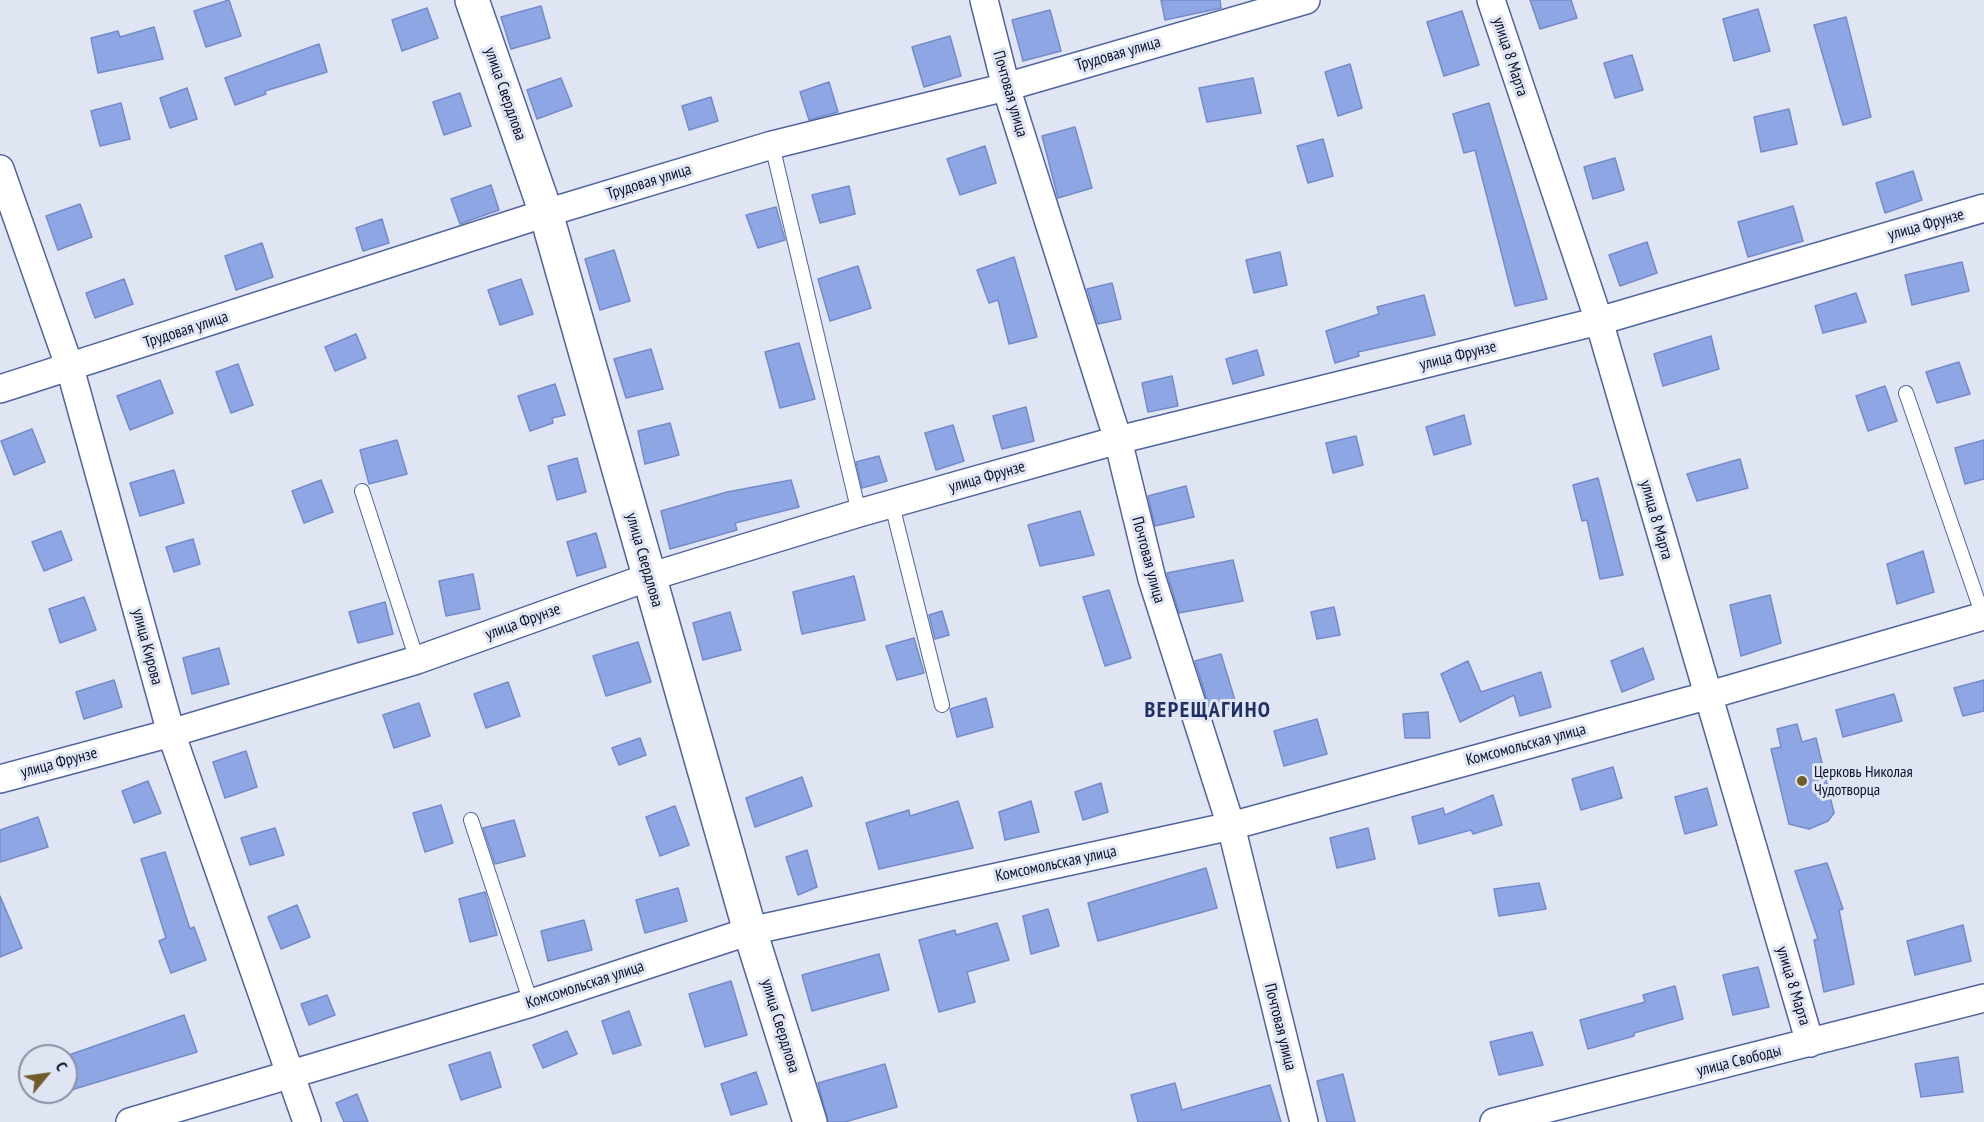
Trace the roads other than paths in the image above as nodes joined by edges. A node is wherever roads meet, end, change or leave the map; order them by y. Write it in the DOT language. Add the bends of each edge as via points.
graph roads {
  1 [pos="472,0"];
  2 [pos="984,0"];
  3 [pos="1306,0"];
  4 [pos="1491,0"];
  5 [pos="1006,87"];
  6 [pos="772,145"];
  7 [pos="0,169"];
  8 [pos="1984,208"];
  9 [pos="546,213"];
  10 [pos="1599,321"];
  11 [pos="70,368"];
  12 [pos="0,388"];
  13 [pos="1906,393"];
  14 [pos="1118,440"];
  15 [pos="362,491"];
  16 [pos="892,505"];
  17 [pos="859,513"];
  18 [pos="649,577"];
  19 [pos="1983,616"];
  20 [pos="417,660"];
  21 [pos="1706,696"];
  22 [pos="942,705"];
  23 [pos="171,733"];
  24 [pos="0,779"];
  25 [pos="471,820"];
  26 [pos="1231,826"];
  27 [pos="750,931"];
  28 [pos="1984,998"];
  29 [pos="531,1003"];
  30 [pos="1810,1044"];
  31 [pos="290,1073"];
  32 [pos="130,1122"];
  33 [pos="307,1122"];
  34 [pos="810,1122"];
  35 [pos="1304,1122"];
  36 [pos="1494,1122"];
  1 -- 9 [label="street, улица Свердлова"];
  2 -- 5 [label="street, Почтовая улица"];
  3 -- 5 [label="street, Трудовая улица"];
  4 -- 10 [label="street, улица 8 Марта"];
  5 -- 6 [label="street, Трудовая улица"];
  5 -- 14 [label="street, Почтовая улица"];
  6 -- 9 [label="street, Трудовая улица"];
  6 -- 17 [label="lane"];
  7 -- 11 [label="street, улица Кирова"];
  8 -- 10 [label="street, улица Фрунзе"];
  9 -- 11 [label="street, Трудовая улица"];
  9 -- 18 [label="street, улица Свердлова"];
  10 -- 14 [label="street, улица Фрунзе"];
  10 -- 21 [label="street, улица 8 Марта"];
  11 -- 12 [label="street, Трудовая улица"];
  11 -- 23 [label="street, улица Кирова"];
  13 -- 19 [label="lane"];
  14 -- 16 [label="street, улица Фрунзе"];
  14 -- 26 [label="street, Почтовая улица" via="1152,579"];
  15 -- 20 [label="lane"];
  16 -- 17 [label="street, улица Фрунзе"];
  16 -- 22 [label="lane"];
  17 -- 18 [label="street, улица Фрунзе"];
  18 -- 20 [label="street, улица Фрунзе"];
  18 -- 27 [label="street, улица Свердлова"];
  19 -- 21 [label="street, Комсомольская улица"];
  20 -- 23 [label="street, улица Фрунзе"];
  21 -- 26 [label="street, Комсомольская улица"];
  21 -- 30 [label="street, улица 8 Марта"];
  23 -- 24 [label="street, улица Фрунзе"];
  23 -- 31 [label="street, улица Кирова"];
  25 -- 29 [label="lane"];
  26 -- 27 [label="street, Комсомольская улица"];
  26 -- 35 [label="street, Почтовая улица"];
  27 -- 29 [label="street, Комсомольская улица"];
  27 -- 34 [label="street, улица Свердлова"];
  28 -- 30 [label="street, улица Свободы"];
  29 -- 31 [label="street, Комсомольская улица"];
  30 -- 36 [label="street, улица Свободы"];
  31 -- 32 [label="street, Комсомольская улица"];
  31 -- 33 [label="street, улица Кирова"];
}
